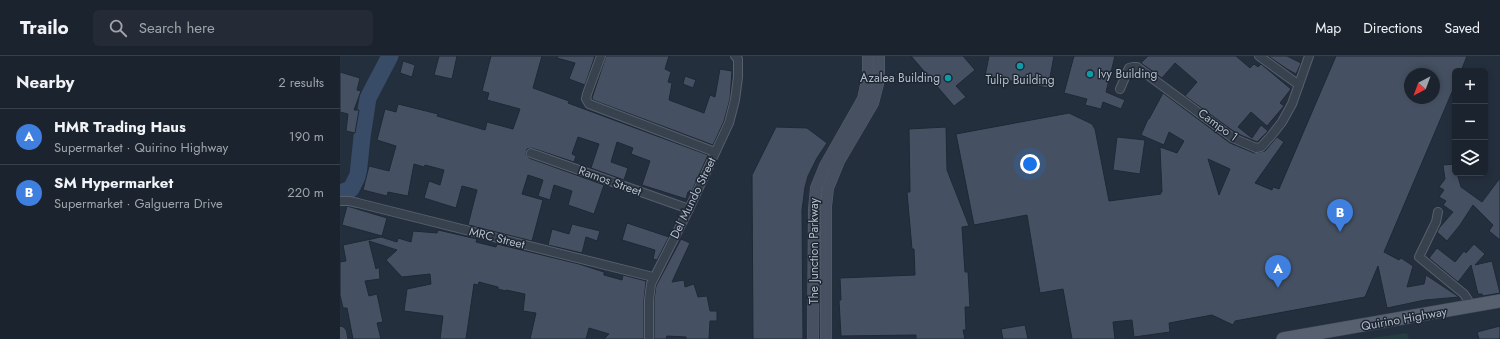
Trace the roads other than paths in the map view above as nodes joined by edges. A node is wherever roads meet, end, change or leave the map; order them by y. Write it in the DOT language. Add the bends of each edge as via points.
graph roads {
  1 [pos="601,56"];
  2 [pos="735,56"];
  3 [pos="868,56"];
  4 [pos="879,56"];
  5 [pos="1259,56"];
  6 [pos="1309,56"];
  7 [pos="1299,85"];
  8 [pos="1120,88"];
  9 [pos="868,101"];
  10 [pos="715,152"];
  11 [pos="531,153"];
  12 [pos="340,201"];
  13 [pos="689,209"];
  14 [pos="1438,212"];
  15 [pos="653,277"];
  16 [pos="1500,301"];
  17 [pos="1470,307"];
  18 [pos="649,339"];
  19 [pos="813,339"];
  20 [pos="826,339"];
  21 [pos="1283,339"];
  1 -- 10 [label="street" via="587,94 586,100 589,104"];
  2 -- 10 [label="street, Del Mundo Street" via="738,59 735,100 729,123"];
  3 -- 9 [label="street, The Junction Parkway"];
  4 -- 9 [label="street, The Junction Parkway" via="879,80"];
  5 -- 7 [label="street"];
  6 -- 7 [label="street, Campo 1"];
  7 -- 8 [label="street, Campo 1" via="1282,122 1261,147 1256,148 1233,138 1137,67 1129,68"];
  9 -- 19 [label="street, The Junction Parkway" via="825,166 816,188"];
  9 -- 20 [label="street, The Junction Parkway" via="828,188"];
  10 -- 13 [label="street, Del Mundo Street"];
  11 -- 13 [label="street, Ramos Street"];
  12 -- 15 [label="street, MRC Street" via="358,203"];
  13 -- 15 [label="street, Del Mundo Street"];
  14 -- 17 [label="street" via="1436,222 1419,257 1464,294"];
  15 -- 18 [label="street, Del Mundo Street" via="648,300"];
  16 -- 17 [label="main road, Quirino Highway"];
  17 -- 21 [label="main road, Quirino Highway"];
}
